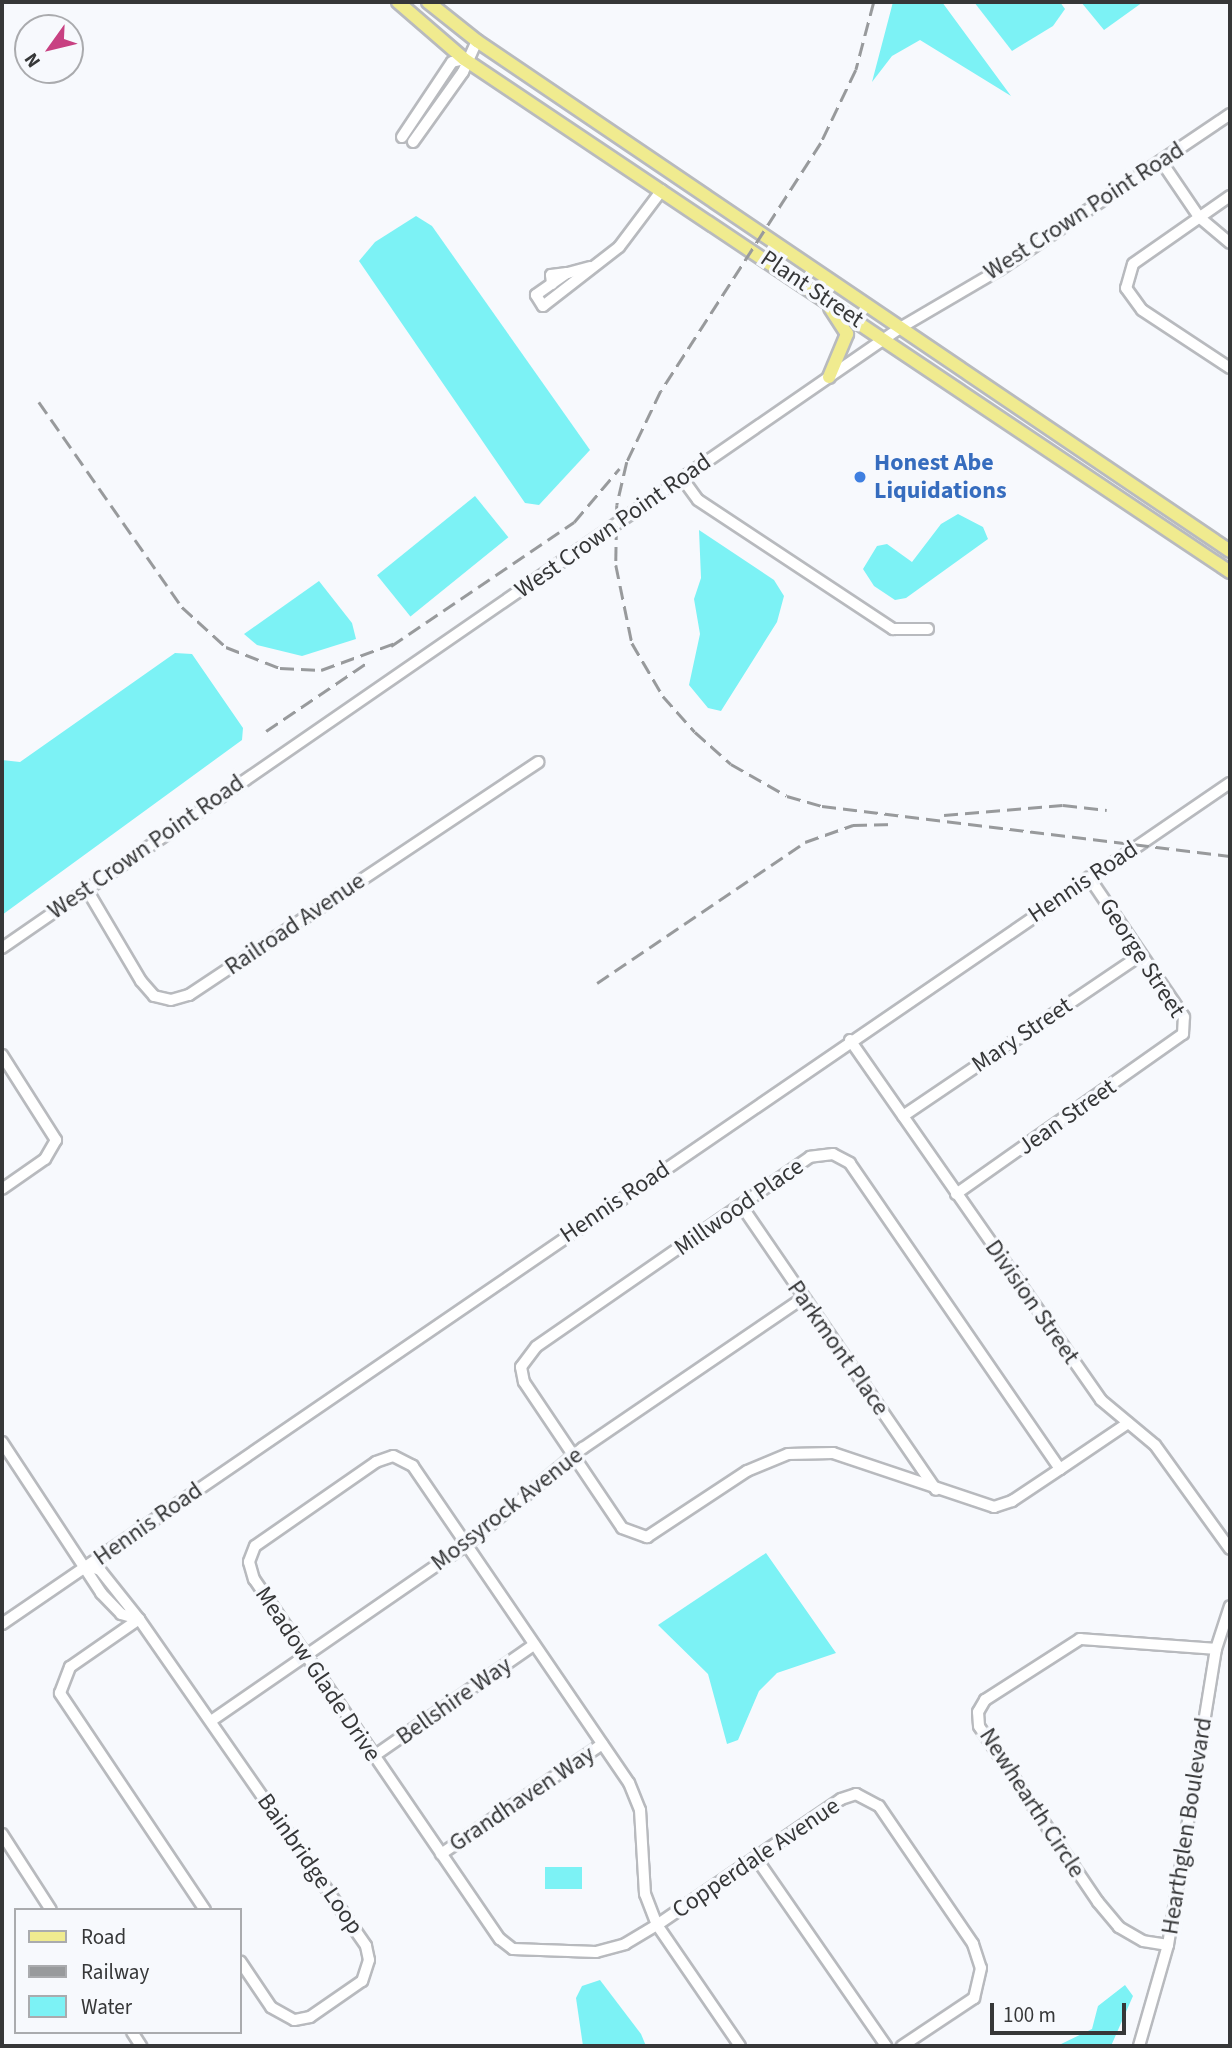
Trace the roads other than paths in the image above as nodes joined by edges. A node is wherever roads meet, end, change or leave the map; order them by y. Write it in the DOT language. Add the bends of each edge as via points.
graph roads {
  1 [pos="398,2"];
  2 [pos="428,2"];
  3 [pos="477,41"];
  4 [pos="464,59"];
  5 [pos="1230,114"];
  6 [pos="402,137"];
  7 [pos="413,142"];
  8 [pos="1161,161"];
  9 [pos="659,164"];
  10 [pos="625,166"];
  11 [pos="692,187"];
  12 [pos="662,190"];
  13 [pos="1230,196"];
  14 [pos="1199,217"];
  15 [pos="1230,243"];
  16 [pos="590,267"];
  17 [pos="813,290"];
  18 [pos="900,328"];
  19 [pos="885,338"];
  20 [pos="1230,368"];
  21 [pos="829,377"];
  22 [pos="682,478"];
  23 [pos="1119,496"];
  24 [pos="1202,531"];
  25 [pos="1230,551"];
  26 [pos="1205,554"];
  27 [pos="1230,560"];
  28 [pos="1230,572"];
  29 [pos="928,629"];
  30 [pos="538,762"];
  31 [pos="1230,783"];
  32 [pos="1089,877"];
  33 [pos="86,888"];
  34 [pos="2,948"];
  35 [pos="1141,954"];
  36 [pos="850,1040"];
  37 [pos="1178,1040"];
  38 [pos="2,1055"];
  39 [pos="902,1116"];
  40 [pos="2,1189"];
  41 [pos="956,1194"];
  42 [pos="741,1205"];
  43 [pos="803,1298"];
  44 [pos="1128,1423"];
  45 [pos="2,1442"];
  46 [pos="573,1456"];
  47 [pos="1060,1469"];
  48 [pos="936,1490"];
  49 [pos="466,1545"];
  50 [pos="1230,1549"];
  51 [pos="88,1566"];
  52 [pos="1230,1606"];
  53 [pos="139,1619"];
  54 [pos="2,1624"];
  55 [pos="534,1645"];
  56 [pos="1216,1649"];
  57 [pos="305,1655"];
  58 [pos="211,1721"];
  59 [pos="602,1744"];
  60 [pos="374,1756"];
  61 [pos="2,1834"];
  62 [pos="441,1854"];
  63 [pos="756,1858"];
  64 [pos="50,1908"];
  65 [pos="204,1908"];
  66 [pos="657,1924"];
  67 [pos="1168,1945"];
  68 [pos="242,1964"];
  69 [pos="740,2046"];
  70 [pos="887,2046"];
  71 [pos="902,2046"];
  72 [pos="1139,2046"];
  1 -- 4 [label="main road, Plant Street"];
  2 -- 3 [label="main road, Plant Street"];
  3 -- 4 [label="street"];
  3 -- 9 [label="main road, Plant Street"];
  4 -- 6 [label="street" via="452,62"];
  4 -- 7 [label="street" via="463,72"];
  4 -- 10 [label="main road, Plant Street"];
  5 -- 8 [label="street, West Crown Point Road"];
  8 -- 14 [label="street"];
  8 -- 18 [label="street, West Crown Point Road" via="999,270"];
  9 -- 10 [label="main road"];
  9 -- 11 [label="main road, Plant Street"];
  10 -- 12 [label="main road, Plant Street"];
  11 -- 12 [label="main road" via="673,183"];
  11 -- 18 [label="main road, Plant Street"];
  12 -- 16 [label="street" via="620,247"];
  12 -- 17 [label="main road, Plant Street"];
  13 -- 14 [label="street"];
  14 -- 15 [label="street"];
  14 -- 20 [label="street" via="1133,264 1126,288 1142,310"];
  16 -- 16 [label="street" via="566,274 536,295 543,306"];
  17 -- 19 [label="main road, Plant Street"];
  17 -- 21 [label="main road" via="847,334"];
  18 -- 19 [label="street, West Crown Point Road"];
  18 -- 24 [label="main road, Plant Street"];
  19 -- 21 [label="street, West Crown Point Road"];
  19 -- 23 [label="main road, Plant Street"];
  21 -- 22 [label="street, West Crown Point Road"];
  22 -- 29 [label="street" via="698,500 893,629"];
  22 -- 33 [label="street, West Crown Point Road"];
  23 -- 24 [label="main road" via="1134,497 1190,534"];
  23 -- 26 [label="main road, Plant Street"];
  24 -- 25 [label="main road, Plant Street"];
  26 -- 27 [label="main road" via="1215,550"];
  26 -- 28 [label="main road, Plant Street"];
  30 -- 33 [label="street, Railroad Avenue" via="189,995 171,1000 154,996"];
  31 -- 32 [label="street, Hennis Road"];
  32 -- 35 [label="street, George Street"];
  32 -- 36 [label="street, Hennis Road"];
  33 -- 34 [label="street, West Crown Point Road"];
  35 -- 37 [label="street, George Street" via="1184,1017"];
  35 -- 39 [label="street, Mary Street"];
  36 -- 39 [label="street, Division Street"];
  36 -- 51 [label="street, Hennis Road"];
  37 -- 41 [label="street, Jean Street"];
  38 -- 40 [label="street" via="56,1140 45,1159"];
  39 -- 41 [label="street, Division Street"];
  41 -- 44 [label="street, Division Street" via="1101,1400"];
  42 -- 43 [label="street, Parkmont Place"];
  42 -- 46 [label="street, Millwood Place" via="527,1354 524,1382"];
  42 -- 47 [label="street, Millwood Place" via="810,1157 844,1157"];
  43 -- 46 [label="street, Mossyrock Avenue"];
  43 -- 48 [label="street, Parkmont Place"];
  44 -- 47 [label="street"];
  44 -- 50 [label="street, Division Street" via="1155,1444"];
  45 -- 51 [label="street, Bainbridge Loop"];
  46 -- 48 [label="street, Millwood Place" via="622,1528 647,1536 747,1471 788,1454 833,1453"];
  46 -- 49 [label="street, Mossyrock Avenue"];
  47 -- 48 [label="street" via="994,1507"];
  49 -- 55 [label="street, Meadow Glade Drive"];
  49 -- 57 [label="street, Mossyrock Avenue"];
  49 -- 57 [label="street, Meadow Glade Drive" via="413,1466 393,1456 376,1462 255,1546 249,1562"];
  51 -- 53 [label="street, Bainbridge Loop" via="111,1605"];
  51 -- 54 [label="street, Hennis Road"];
  52 -- 56 [label="street, Hearthglen Boulevard"];
  53 -- 58 [label="street, Bainbridge Loop"];
  53 -- 65 [label="street" via="70,1667 60,1693"];
  55 -- 59 [label="street, Meadow Glade Drive"];
  55 -- 60 [label="street, Bellshire Way"];
  56 -- 67 [label="street, Hearthglen Boulevard"];
  56 -- 67 [label="street, Newhearth Circle" via="1080,1639 985,1700 978,1712 979,1726 1098,1902 1119,1927 1143,1941"];
  57 -- 58 [label="street, Mossyrock Avenue"];
  57 -- 60 [label="street, Meadow Glade Drive"];
  58 -- 68 [label="street, Bainbridge Loop" via="366,1946 369,1960 362,1981 310,2017 294,2020 271,2007"];
  59 -- 62 [label="street, Grandhaven Way"];
  59 -- 66 [label="street, Meadow Glade Drive" via="640,1810 645,1894"];
  60 -- 62 [label="street, Meadow Glade Drive"];
  61 -- 64 [label="street"];
  62 -- 66 [label="street, Meadow Glade Drive" via="513,1949 596,1952 625,1944"];
  63 -- 66 [label="street, Copperdale Avenue"];
  63 -- 70 [label="street"];
  63 -- 71 [label="street, Copperdale Avenue" via="841,1799 856,1794 879,1806 973,1944 981,1968 974,1998"];
  66 -- 69 [label="street"];
  67 -- 72 [label="street, Hearthglen Boulevard"];
}
